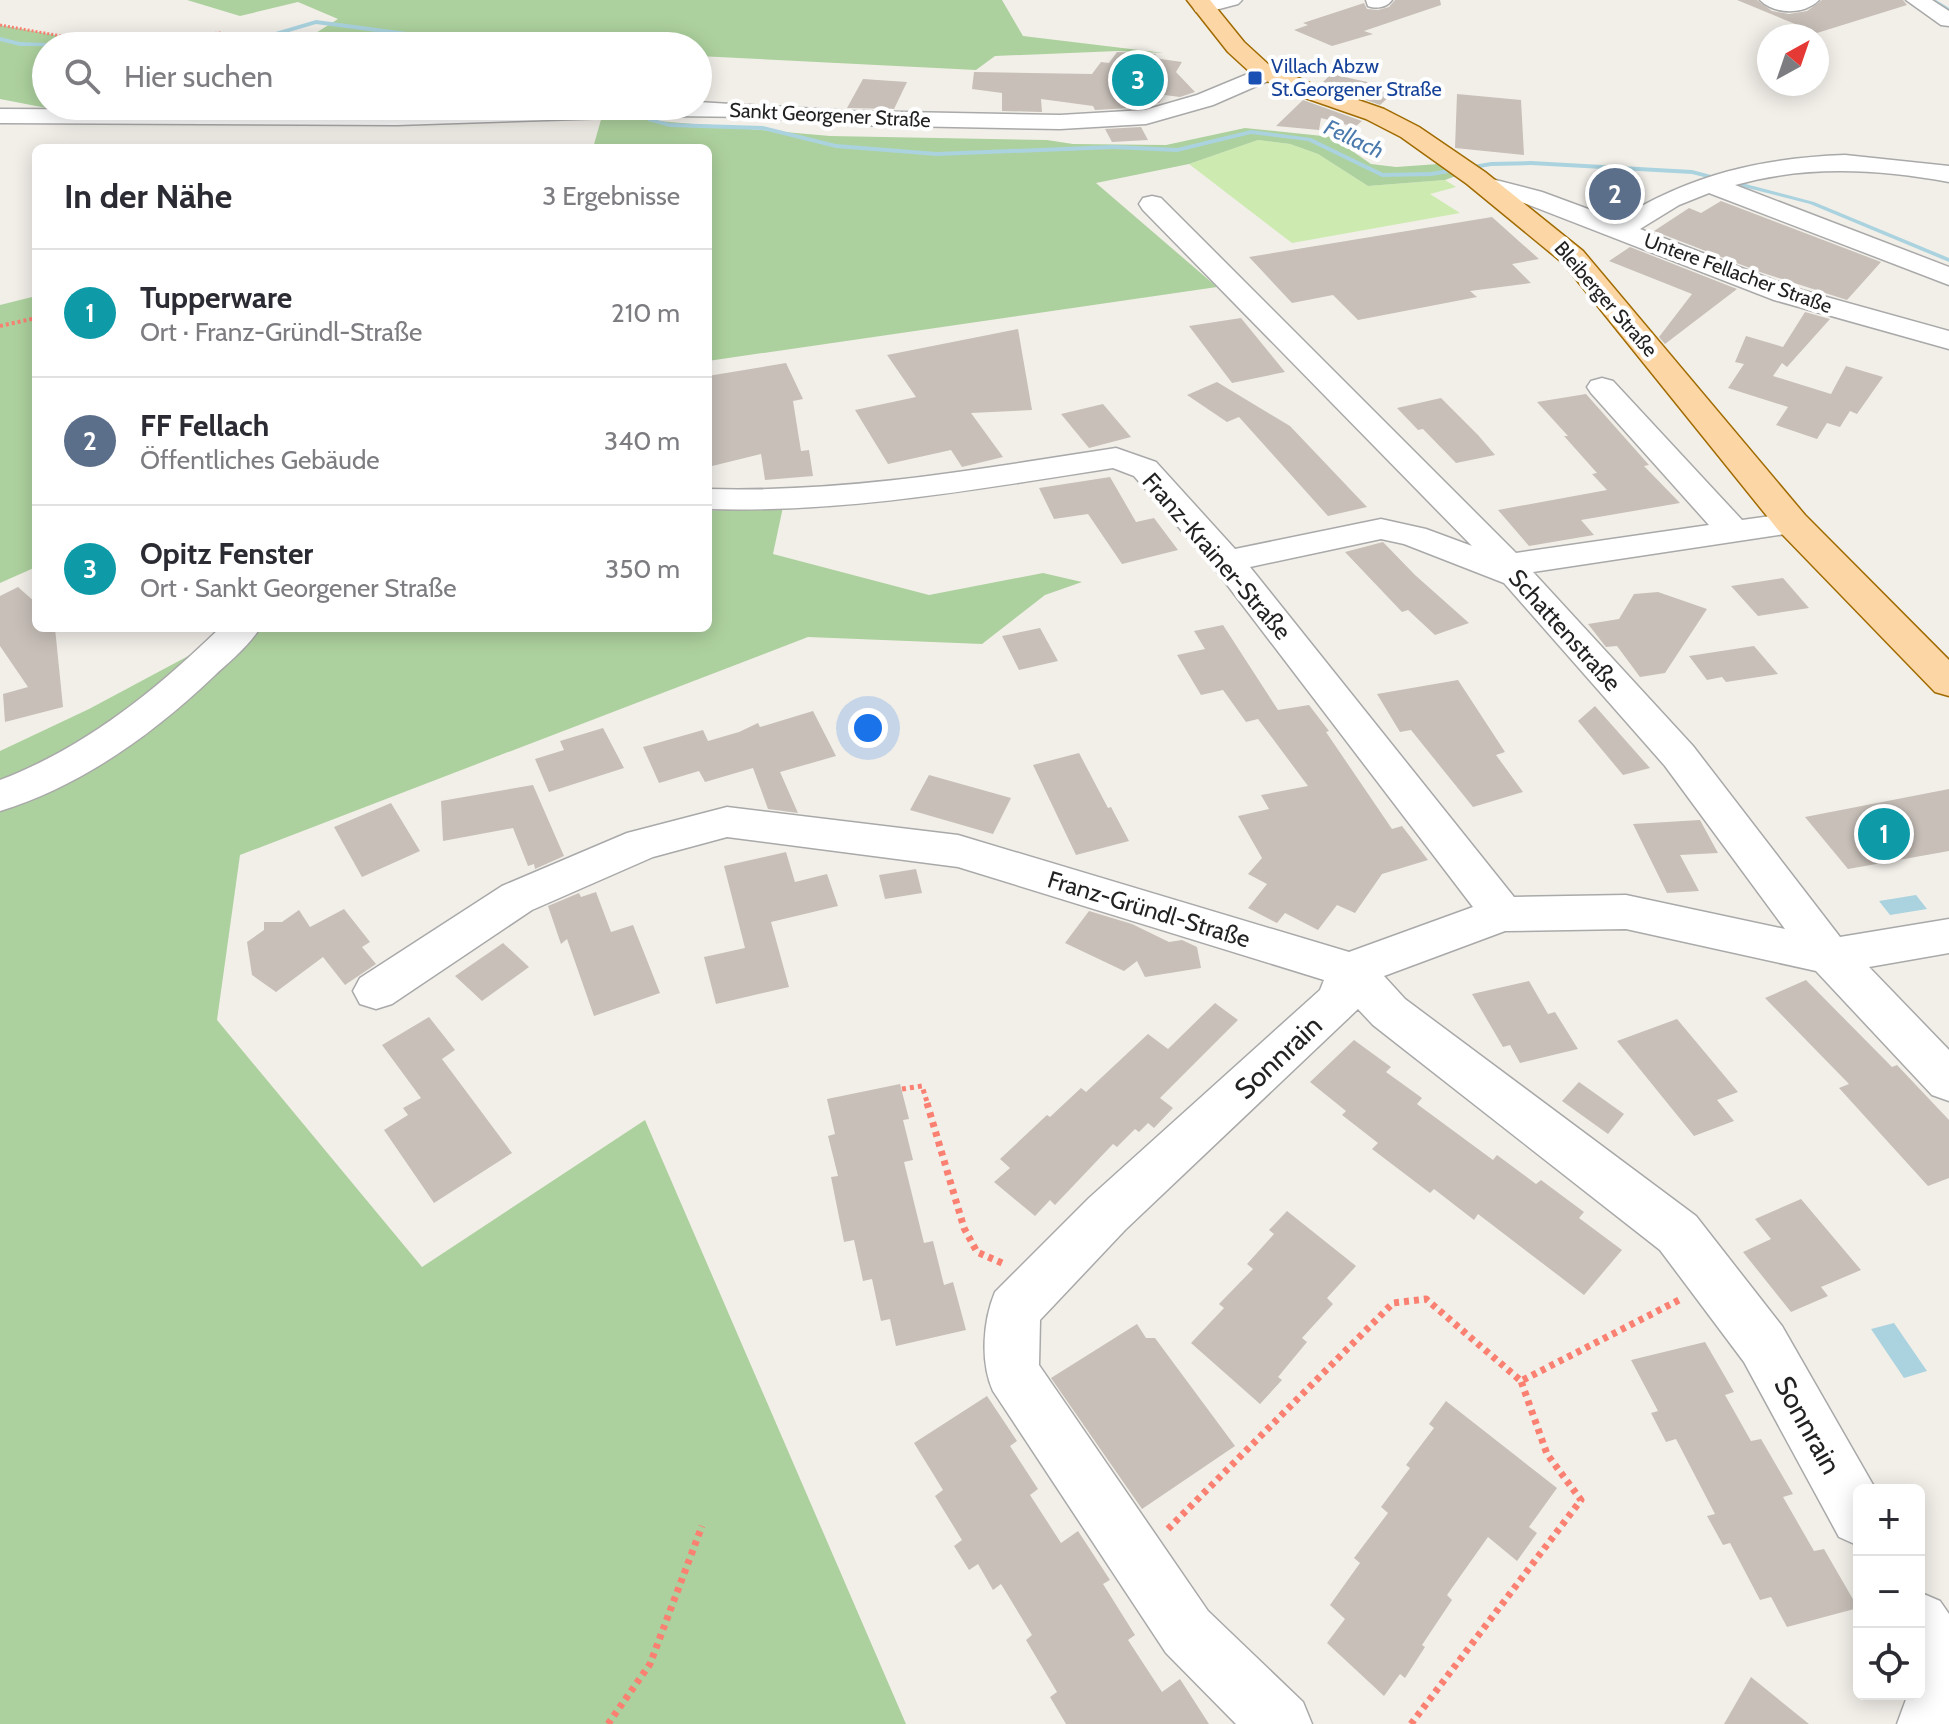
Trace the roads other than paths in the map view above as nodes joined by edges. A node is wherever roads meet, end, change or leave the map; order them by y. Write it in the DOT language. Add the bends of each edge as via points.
graph roads {
  1 [pos="1231,0"];
  2 [pos="1771,0"];
  3 [pos="1808,0"];
  4 [pos="1917,0"];
  5 [pos="1201,3"];
  6 [pos="1949,20"];
  7 [pos="1267,73"];
  8 [pos="712,111"];
  9 [pos="0,116"];
  10 [pos="32,116"];
  11 [pos="1949,174"];
  12 [pos="1480,181"];
  13 [pos="1721,182"];
  14 [pos="1152,204"];
  15 [pos="1619,231"];
  16 [pos="1949,277"];
  17 [pos="1914,309"];
  18 [pos="1949,318"];
  19 [pos="1949,340"];
  20 [pos="1602,387"];
  21 [pos="712,499"];
  22 [pos="1792,523"];
  23 [pos="1733,531"];
  24 [pos="1227,561"];
  25 [pos="1512,571"];
  26 [pos="238,632"];
  27 [pos="1949,683"];
  28 [pos="0,796"];
  29 [pos="1503,914"];
  30 [pos="1949,936"];
  31 [pos="1830,956"];
  32 [pos="1350,970"];
  33 [pos="376,991"];
  34 [pos="1949,1081"];
  35 [pos="1853,1506"];
  36 [pos="1923,1628"];
  37 [pos="1281,1724"];
  38 [pos="1928,1724"];
  1 -- 5 [label="street"];
  2 -- 3 [label="street" via="1787,6"];
  4 -- 6 [label="street"];
  5 -- 7 [label="main road, Bleiberger Straße" via="1236,47"];
  7 -- 8 [label="street, Sankt Georgener Straße" via="1205,100 1146,117 1060,122"];
  7 -- 12 [label="main road, Bleiberger Straße" via="1375,114"];
  9 -- 10 [label="street, Sankt Georgener Straße"];
  11 -- 13 [label="street" via="1875,162 1827,161 1785,164"];
  12 -- 15 [label="street, Untere Fellacher Straße"];
  12 -- 22 [label="main road, Bleiberger Straße" via="1573,257"];
  13 -- 15 [label="street" via="1675,196"];
  13 -- 16 [label="street"];
  14 -- 25 [label="street, Schattenstraße"];
  15 -- 19 [label="street, Untere Fellacher Straße" via="1784,294"];
  17 -- 18 [label="street"];
  20 -- 23 [label="street"];
  21 -- 24 [label="street, Franz-Krainer-Straße" via="858,496 1116,458 1145,469"];
  22 -- 23 [label="street"];
  22 -- 27 [label="main road, Bleiberger Straße"];
  23 -- 25 [label="street"];
  24 -- 25 [label="street" via="1381,529"];
  24 -- 29 [label="street, Franz-Krainer-Straße"];
  25 -- 31 [label="street, Schattenstraße" via="1679,756"];
  26 -- 28 [label="street" via="137,720 40,782"];
  29 -- 31 [label="street" via="1626,912"];
  29 -- 32 [label="street"];
  30 -- 31 [label="street"];
  31 -- 34 [label="street, Schattenstraße"];
  32 -- 33 [label="street, Franz-Gründl-Straße" via="958,851 727,822 642,844 517,898"];
  32 -- 35 [label="street, Sonnrain" via="1389,1012 1678,1233 1763,1344"];
  32 -- 37 [label="street, Sonnrain" via="1339,1001 1107,1214 1014,1310 1012,1372 1187,1632"];
  36 -- 38 [label="street" via="1945,1663 1937,1708"];
}
